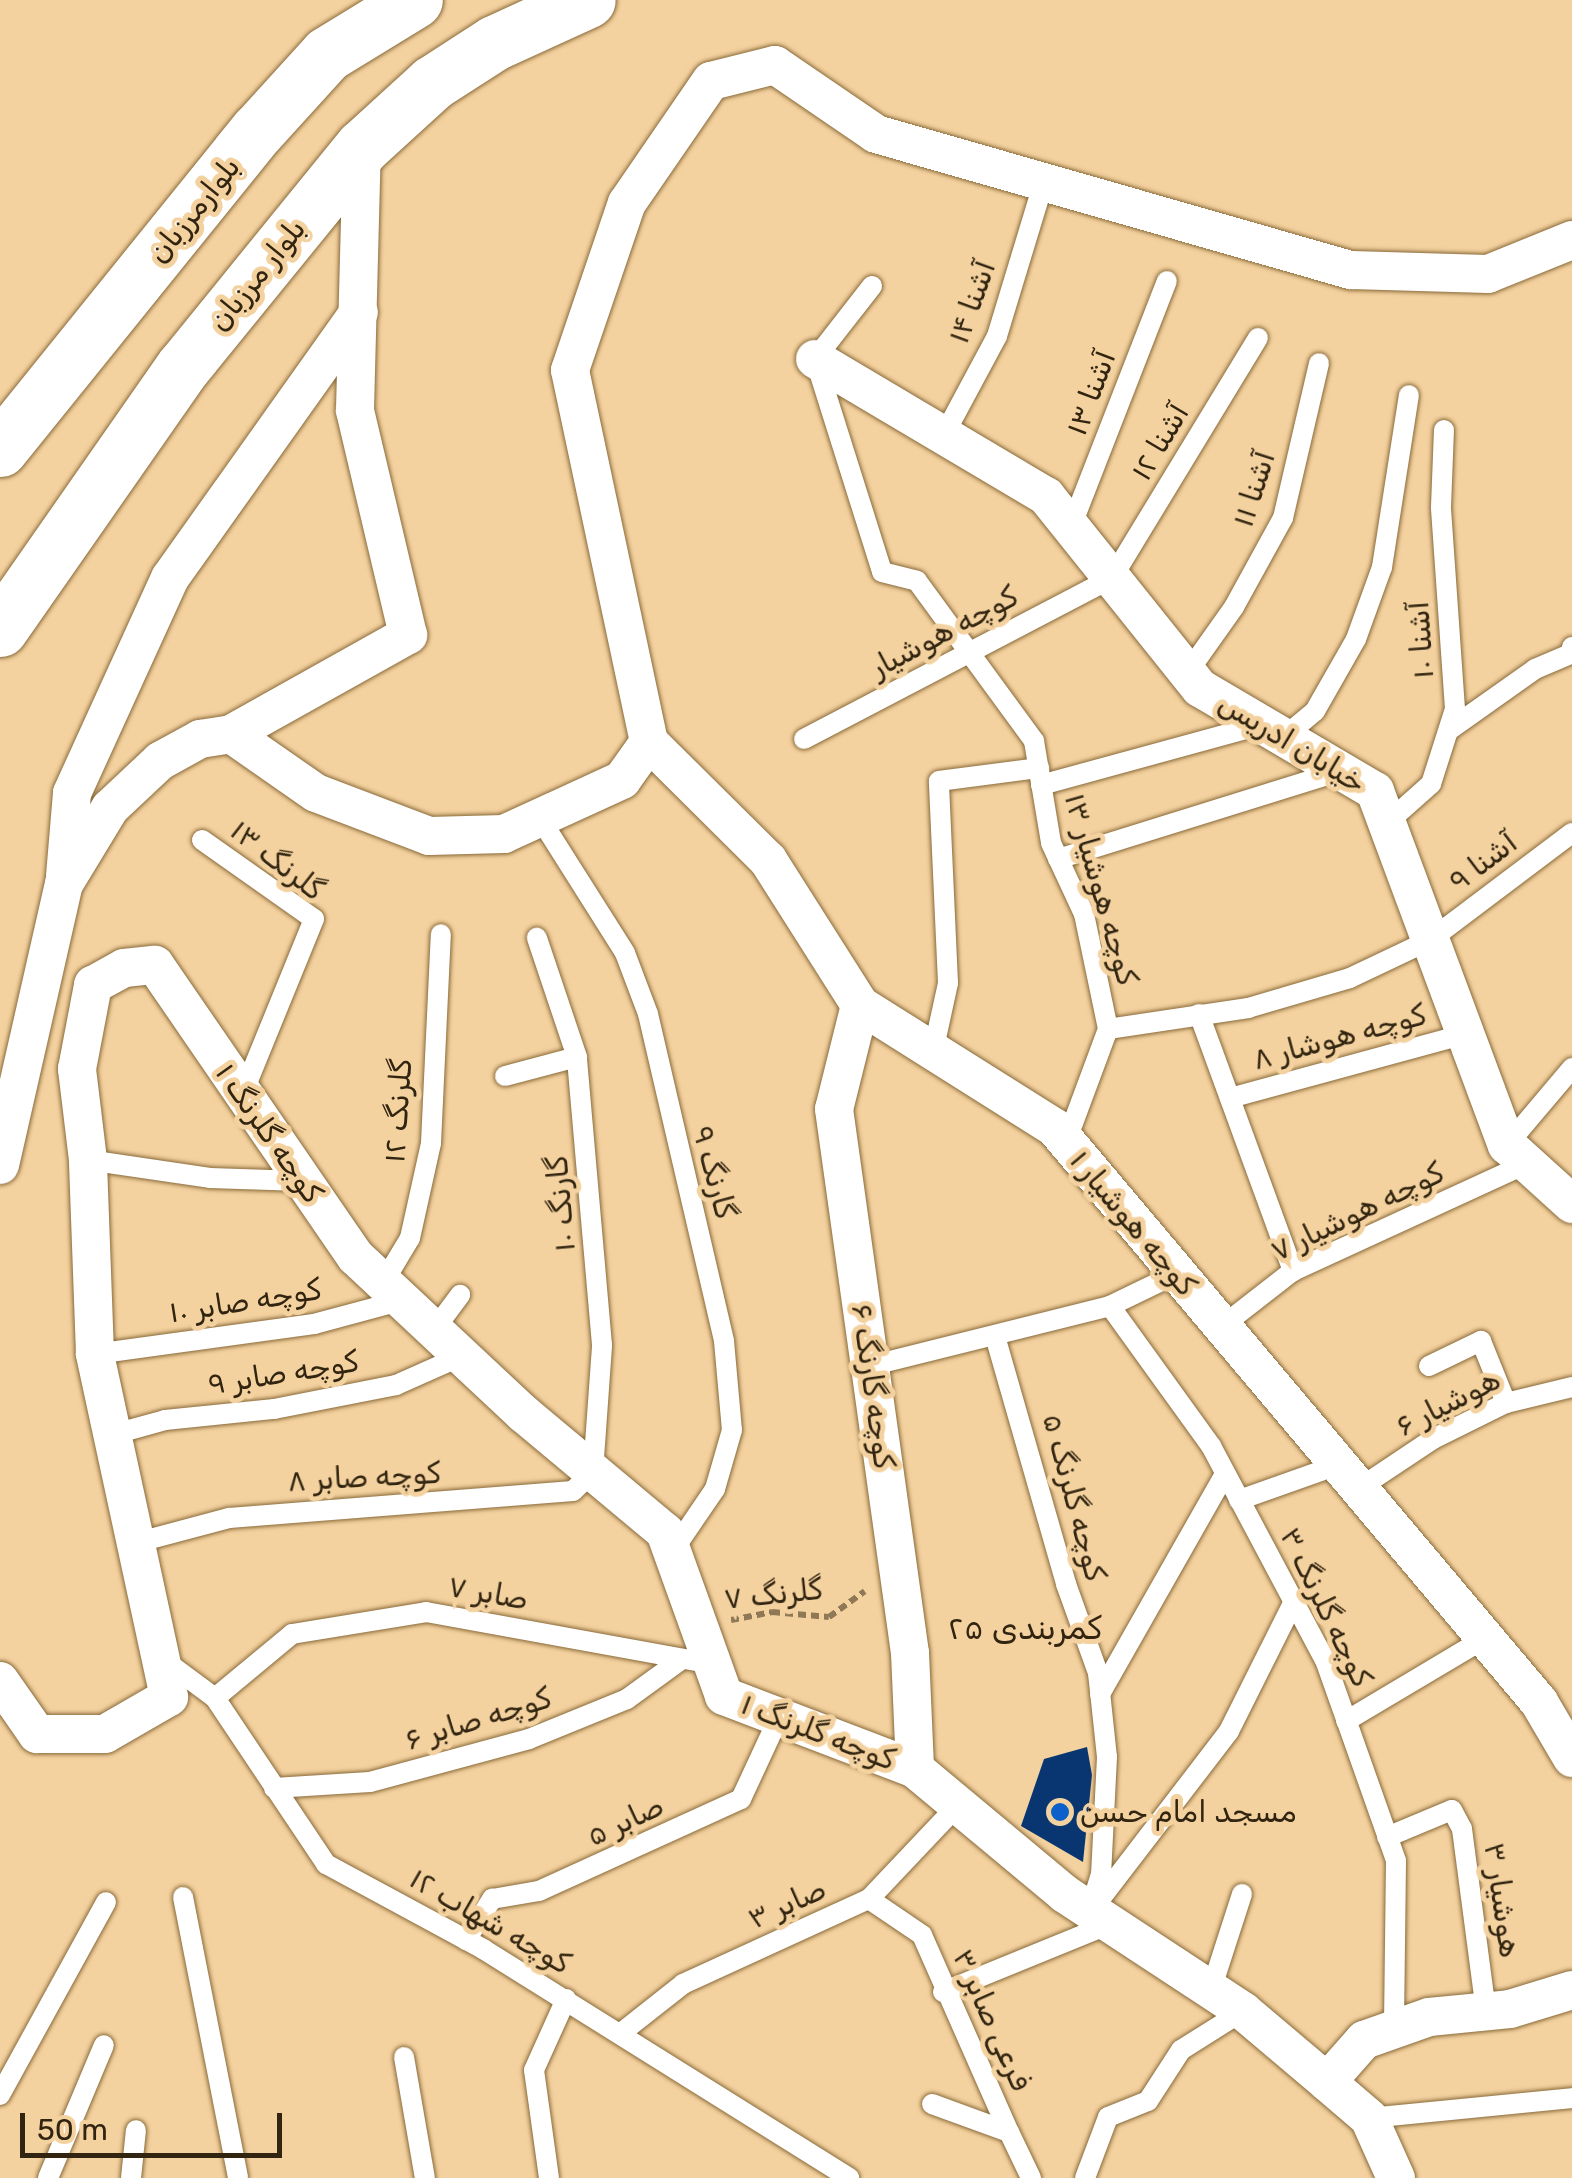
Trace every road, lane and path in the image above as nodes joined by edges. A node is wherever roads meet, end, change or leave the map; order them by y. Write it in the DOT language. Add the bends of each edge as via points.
graph roads {
  1 [pos="415,0"];
  2 [pos="588,0"];
  3 [pos="362,146"];
  4 [pos="1043,185"];
  5 [pos="1572,240"];
  6 [pos="1167,281"];
  7 [pos="872,286"];
  8 [pos="359,312"];
  9 [pos="1258,338"];
  10 [pos="815,359"];
  11 [pos="1319,364"];
  12 [pos="1409,394"];
  13 [pos="1444,430"];
  14 [pos="944,435"];
  15 [pos="0,449"];
  16 [pos="1072,527"];
  17 [pos="1112,578"];
  18 [pos="0,628"];
  19 [pos="1572,646"];
  20 [pos="971,652"];
  21 [pos="1572,654"];
  22 [pos="1188,672"];
  23 [pos="1448,730"];
  24 [pos="1273,731"];
  25 [pos="231,734"];
  26 [pos="804,739"];
  27 [pos="649,742"];
  28 [pos="1340,771"];
  29 [pos="1040,777"];
  30 [pos="542,820"];
  31 [pos="1386,823"];
  32 [pos="1572,834"];
  33 [pos="202,840"];
  34 [pos="1058,859"];
  35 [pos="64,884"];
  36 [pos="441,934"];
  37 [pos="537,938"];
  38 [pos="1430,940"];
  39 [pos="860,1005"];
  40 [pos="1199,1014"];
  41 [pos="1108,1029"];
  42 [pos="1465,1034"];
  43 [pos="933,1052"];
  44 [pos="577,1057"];
  45 [pos="1572,1068"];
  46 [pos="505,1076"];
  47 [pos="241,1096"];
  48 [pos="1230,1098"];
  49 [pos="1066,1142"];
  50 [pos="1518,1154"];
  51 [pos="88,1160"];
  52 [pos="0,1166"];
  53 [pos="301,1181"];
  54 [pos="1572,1204"];
  55 [pos="1293,1271"];
  56 [pos="1176,1274"];
  57 [pos="393,1292"];
  58 [pos="460,1295"];
  59 [pos="1110,1306"];
  60 [pos="1221,1328"];
  61 [pos="996,1336"];
  62 [pos="448,1343"];
  63 [pos="95,1354"];
  64 [pos="870,1366"];
  65 [pos="1429,1366"];
  66 [pos="1572,1387"];
  67 [pos="1506,1403"];
  68 [pos="110,1435"];
  69 [pos="593,1472"];
  70 [pos="1226,1474"];
  71 [pos="1348,1477"];
  72 [pos="1239,1500"];
  73 [pos="135,1544"];
  74 [pos="672,1552"];
  75 [pos="898,1567"];
  76 [pos="1294,1601"];
  77 [pos="1485,1638"];
  78 [pos="698,1650"];
  79 [pos="160,1657"];
  80 [pos="0,1681"];
  81 [pos="1100,1694"];
  82 [pos="215,1698"];
  83 [pos="779,1717"];
  84 [pos="1346,1721"];
  85 [pos="1572,1758"];
  86 [pos="916,1769"];
  87 [pos="274,1788"];
  88 [pos="958,1804"];
  89 [pos="1388,1837"];
  90 [pos="1242,1894"];
  91 [pos="183,1898"];
  92 [pos="869,1899"];
  93 [pos="106,1902"];
  94 [pos="1100,1918"];
  95 [pos="466,1940"];
  96 [pos="1211,1990"];
  97 [pos="1572,1990"];
  98 [pos="942,1992"];
  99 [pos="566,1999"];
  100 [pos="1243,2011"];
  101 [pos="1486,2011"];
  102 [pos="1394,2030"];
  103 [pos="621,2033"];
  104 [pos="104,2045"];
  105 [pos="404,2056"];
  106 [pos="1327,2082"];
  107 [pos="0,2095"];
  108 [pos="1572,2098"];
  109 [pos="932,2104"];
  110 [pos="1368,2118"];
  111 [pos="136,2130"];
  112 [pos="1009,2132"];
  113 [pos="48,2178"];
  114 [pos="131,2178"];
  115 [pos="238,2178"];
  116 [pos="425,2178"];
  117 [pos="548,2178"];
  118 [pos="849,2178"];
  119 [pos="1031,2178"];
  120 [pos="1084,2178"];
  121 [pos="1396,2178"];
  1 -- 15 [label="main road, بلوارمرزبان" via="327,54"];
  2 -- 3 [label="main road, بلوار مرزبان" via="494,44 432,83"];
  3 -- 8 [label="street"];
  3 -- 18 [label="main road, بلوار مرزبان" via="183,368"];
  4 -- 5 [label="street" via="1350,270 1488,274"];
  4 -- 14 [label="lane, آشنا ۱۴" via="996,336"];
  4 -- 27 [label="street" via="876,134 776,65 711,81 626,203 570,370"];
  6 -- 16 [label="lane, آشنا ۱۳"];
  7 -- 10 [label="lane"];
  8 -- 25 [label="street" via="355,410 408,635"];
  8 -- 35 [label="street" via="170,578 72,794"];
  9 -- 17 [label="lane, آشنا ۱۲"];
  10 -- 14 [label="street, خیابان ادریس"];
  10 -- 20 [label="lane, کوچه هوشیار ۱۳" via="882,572 917,581"];
  11 -- 22 [label="lane, آشنا ۱۱" via="1283,518 1234,607"];
  12 -- 24 [label="lane, آشنا ۱۰" via="1382,566 1356,639 1315,711"];
  13 -- 23 [label="lane, آشنا ۱۰" via="1441,508 1456,709"];
  14 -- 16 [label="street, خیابان ادریس" via="1046,496"];
  16 -- 17 [label="street, خیابان ادریس"];
  17 -- 20 [label="lane, کوچه هوشیار"];
  17 -- 22 [label="street, خیابان ادریس"];
  19 -- 21 [label="lane"];
  20 -- 26 [label="lane, کوچه هوشیار"];
  20 -- 29 [label="lane, کوچه هوشیار ۱۳" via="1034,741"];
  21 -- 23 [label="lane" via="1535,669"];
  22 -- 24 [label="street, خیابان ادریس" via="1200,688"];
  23 -- 31 [label="lane, آشنا ۱۰" via="1432,784"];
  24 -- 28 [label="street, خیابان ادریس"];
  24 -- 29 [label="lane"];
  25 -- 30 [label="street" via="316,792 429,836 504,834"];
  25 -- 35 [label="street" via="200,739 160,761 110,808"];
  27 -- 30 [label="street" via="622,780"];
  27 -- 39 [label="street, کوچه هوشیار ۱" via="768,860"];
  28 -- 31 [label="street, خیابان ادریس" via="1375,791"];
  28 -- 34 [label="lane"];
  29 -- 34 [label="lane, کوچه هوشیار ۱۳"];
  29 -- 43 [label="lane" via="938,780 948,875 948,983"];
  30 -- 74 [label="lane, گارنگ ۹" via="625,953 648,1014 724,1341 732,1430 715,1488"];
  31 -- 38 [label="street, خیابان ادریس"];
  32 -- 38 [label="lane, آشنا ۹"];
  33 -- 47 [label="lane, گلرنگ ۱۳" via="314,919"];
  34 -- 41 [label="lane, کوچه هوشیار ۱۳" via="1084,914"];
  35 -- 52 [label="street"];
  36 -- 57 [label="lane, گلرنگ ۱۲" via="432,1143"];
  37 -- 44 [label="lane, گارنگ ۱۰"];
  38 -- 40 [label="lane, آشنا ۹" via="1350,978 1248,1008"];
  38 -- 42 [label="street, خیابان ادریس"];
  39 -- 43 [label="street, کوچه هوشیار ۱"];
  39 -- 64 [label="street, کوچه گارنگ ۶" via="834,1109"];
  40 -- 41 [label="lane, آشنا ۹"];
  40 -- 48 [label="lane"];
  41 -- 49 [label="lane, کوچه هوشیار ۱۳"];
  42 -- 48 [label="lane, کوچه هوشار ۸"];
  42 -- 50 [label="street, خیابان ادریس"];
  43 -- 49 [label="street, کوچه هوشیار ۱"];
  44 -- 46 [label="lane"];
  44 -- 69 [label="lane, گارنگ ۱۰" via="602,1346"];
  45 -- 50 [label="lane"];
  47 -- 51 [label="street, کوچه گلرنگ ۱" via="155,965 124,968 93,984 76,1069"];
  47 -- 53 [label="street, کوچه گلرنگ ۱"];
  48 -- 55 [label="lane"];
  49 -- 56 [label="street, کوچه هوشیار ۱"];
  50 -- 54 [label="street, خیابان ادریس"];
  50 -- 55 [label="lane, کوچه هوشیار ۷"];
  51 -- 53 [label="lane" via="210,1178"];
  51 -- 63 [label="street"];
  53 -- 57 [label="street, کوچه گلرنگ ۱"];
  55 -- 60 [label="lane, کوچه هوشیار ۷"];
  56 -- 59 [label="lane"];
  56 -- 60 [label="street, کوچه هوشیار ۱"];
  57 -- 62 [label="street, کوچه گلرنگ ۱"];
  57 -- 63 [label="lane, کوچه صابر ۱۰" via="314,1324"];
  58 -- 62 [label="lane"];
  59 -- 61 [label="lane"];
  59 -- 70 [label="lane, کوچه گلرنگ ۳"];
  60 -- 71 [label="street, کوچه هوشیار ۱"];
  61 -- 64 [label="lane"];
  61 -- 81 [label="lane, کوچه گلرنگ ۵"];
  62 -- 68 [label="lane, کوچه صابر ۹" via="396,1385 274,1409 165,1420"];
  62 -- 69 [label="street, کوچه گلرنگ ۱"];
  63 -- 68 [label="street"];
  64 -- 75 [label="street, کوچه گارنگ ۶"];
  65 -- 67 [label="lane" via="1481,1340"];
  66 -- 67 [label="lane, هوشیار ۶"];
  67 -- 71 [label="lane, هوشیار ۶"];
  68 -- 73 [label="street"];
  69 -- 73 [label="lane, کوچه صابر ۸" via="573,1491 229,1518"];
  69 -- 74 [label="street, کوچه گلرنگ ۱" via="664,1532"];
  70 -- 72 [label="lane, کوچه گلرنگ ۳"];
  70 -- 81 [label="lane"];
  71 -- 72 [label="lane, هوشیار ۶"];
  71 -- 77 [label="street, کوچه هوشیار ۱"];
  72 -- 76 [label="lane, کوچه گلرنگ ۳"];
  73 -- 79 [label="street"];
  74 -- 78 [label="street, کوچه گلرنگ ۱"];
  75 -- 78 [label="path, گلرنگ ۷" via="829,1616 772,1612"];
  75 -- 86 [label="street, کوچه گارنگ ۶"];
  76 -- 84 [label="lane, کوچه گلرنگ ۳"];
  76 -- 94 [label="lane" via="1230,1731"];
  77 -- 84 [label="lane"];
  77 -- 85 [label="street, کوچه هوشیار ۱" via="1539,1702"];
  78 -- 82 [label="lane, صابر ۷" via="426,1612 292,1634"];
  78 -- 83 [label="street, کوچه گلرنگ ۱" via="724,1696"];
  78 -- 87 [label="lane, کوچه صابر ۶" via="627,1699 530,1739 370,1782"];
  79 -- 80 [label="street" via="169,1697 105,1734 36,1734"];
  79 -- 82 [label="lane, کوچه شهاب ۱۲"];
  81 -- 94 [label="lane, کوچه گلرنگ ۵" via="1107,1757"];
  82 -- 87 [label="lane, کوچه شهاب ۱۲"];
  83 -- 86 [label="street, کوچه گلرنگ ۱"];
  83 -- 95 [label="lane, صابر ۵" via="741,1799 540,1891 492,1899"];
  84 -- 89 [label="lane, کوچه گلرنگ ۳"];
  86 -- 88 [label="street, کوچه گلرنگ ۱"];
  87 -- 95 [label="lane, کوچه شهاب ۱۲" via="326,1864"];
  88 -- 92 [label="lane, صابر ۳"];
  88 -- 94 [label="street, کوچه گلرنگ ۱"];
  89 -- 101 [label="lane, هوشیار ۳" via="1452,1810 1462,1828"];
  89 -- 102 [label="lane, کوچه گلرنگ ۳" via="1396,1861"];
  90 -- 96 [label="lane"];
  91 -- 115 [label="lane"];
  92 -- 98 [label="lane, فرعی صابر ۳" via="922,1935"];
  92 -- 103 [label="lane, صابر ۳" via="683,1984"];
  93 -- 107 [label="lane"];
  94 -- 96 [label="street, کوچه گلرنگ ۱"];
  94 -- 98 [label="lane"];
  95 -- 99 [label="lane, کوچه شهاب ۱۲"];
  96 -- 100 [label="street, کوچه گلرنگ ۱"];
  97 -- 101 [label="street"];
  98 -- 112 [label="lane, فرعی صابر ۳"];
  99 -- 103 [label="lane, کوچه شهاب ۱۲"];
  99 -- 117 [label="lane" via="534,2070"];
  100 -- 106 [label="street, کوچه گلرنگ ۱"];
  100 -- 120 [label="lane" via="1180,2050 1148,2101 1108,2117"];
  101 -- 102 [label="street" via="1430,2017"];
  102 -- 106 [label="street" via="1364,2040"];
  103 -- 118 [label="lane, کوچه شهاب ۱۲"];
  104 -- 113 [label="lane"];
  105 -- 116 [label="lane"];
  106 -- 110 [label="street, کوچه گلرنگ ۱"];
  108 -- 110 [label="lane"];
  109 -- 112 [label="lane"];
  110 -- 121 [label="street, کوچه گلرنگ ۱"];
  111 -- 114 [label="lane"];
  112 -- 119 [label="lane, فرعی صابر ۳"];
}
